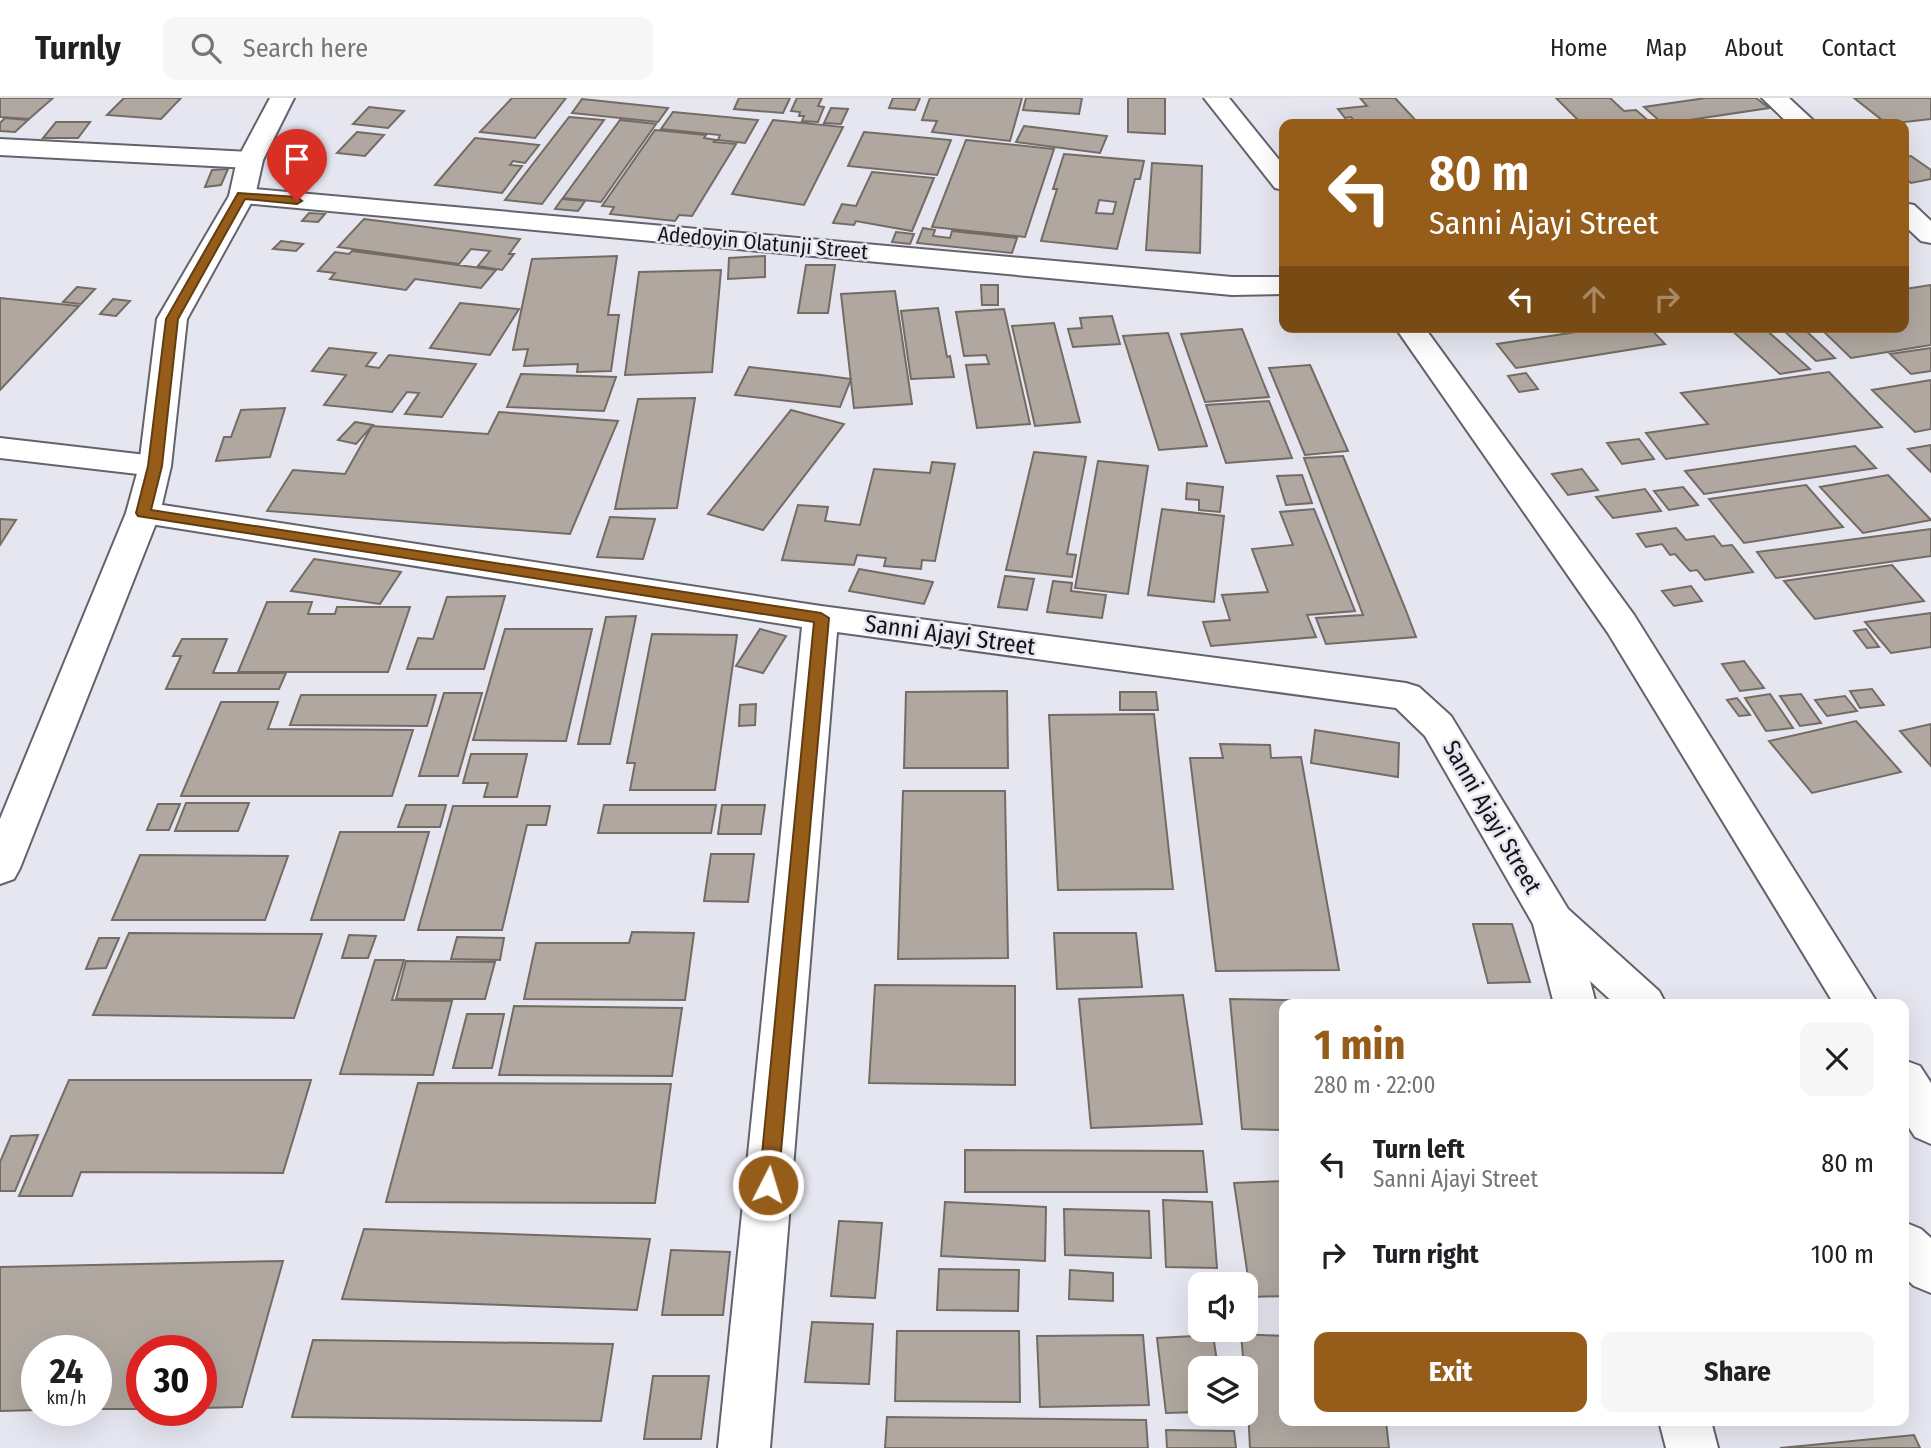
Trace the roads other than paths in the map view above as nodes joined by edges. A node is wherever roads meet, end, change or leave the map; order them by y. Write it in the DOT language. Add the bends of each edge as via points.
graph roads {
  1 [pos="282,98"];
  2 [pos="1216,98"];
  3 [pos="1774,98"];
  4 [pos="1798,119"];
  5 [pos="0,147"];
  6 [pos="250,160"];
  7 [pos="1279,176"];
  8 [pos="242,196"];
  9 [pos="1909,215"];
  10 [pos="1931,235"];
  11 [pos="1279,286"];
  12 [pos="1413,333"];
  13 [pos="0,448"];
  14 [pos="155,466"];
  15 [pos="143,513"];
  16 [pos="821,618"];
  17 [pos="0,868"];
  18 [pos="1553,921"];
  19 [pos="1574,999"];
  20 [pos="1639,999"];
  21 [pos="1854,999"];
  22 [pos="1909,1088"];
  23 [pos="1931,1123"];
  24 [pos="1909,1249"];
  25 [pos="1931,1269"];
  26 [pos="1686,1426"];
  27 [pos="744,1448"];
  28 [pos="1692,1448"];
  1 -- 6 [label="street"];
  2 -- 7 [label="street"];
  3 -- 4 [label="street"];
  5 -- 6 [label="street"];
  6 -- 8 [label="street"];
  8 -- 11 [label="street, Adedoyin Olatunji Street" via="1232,286"];
  8 -- 14 [label="street" via="172,319"];
  9 -- 10 [label="street"];
  12 -- 21 [label="street" via="1621,624"];
  13 -- 14 [label="street"];
  14 -- 15 [label="street"];
  15 -- 16 [label="street, Sanni Ajayi Street"];
  15 -- 17 [label="street"];
  16 -- 18 [label="street, Sanni Ajayi Street" via="1406,696 1438,726"];
  16 -- 27 [label="street"];
  18 -- 19 [label="street, Sanni Ajayi Street"];
  18 -- 20 [label="street"];
  22 -- 23 [label="street"];
  24 -- 25 [label="street"];
  26 -- 28 [label="street"];
}
